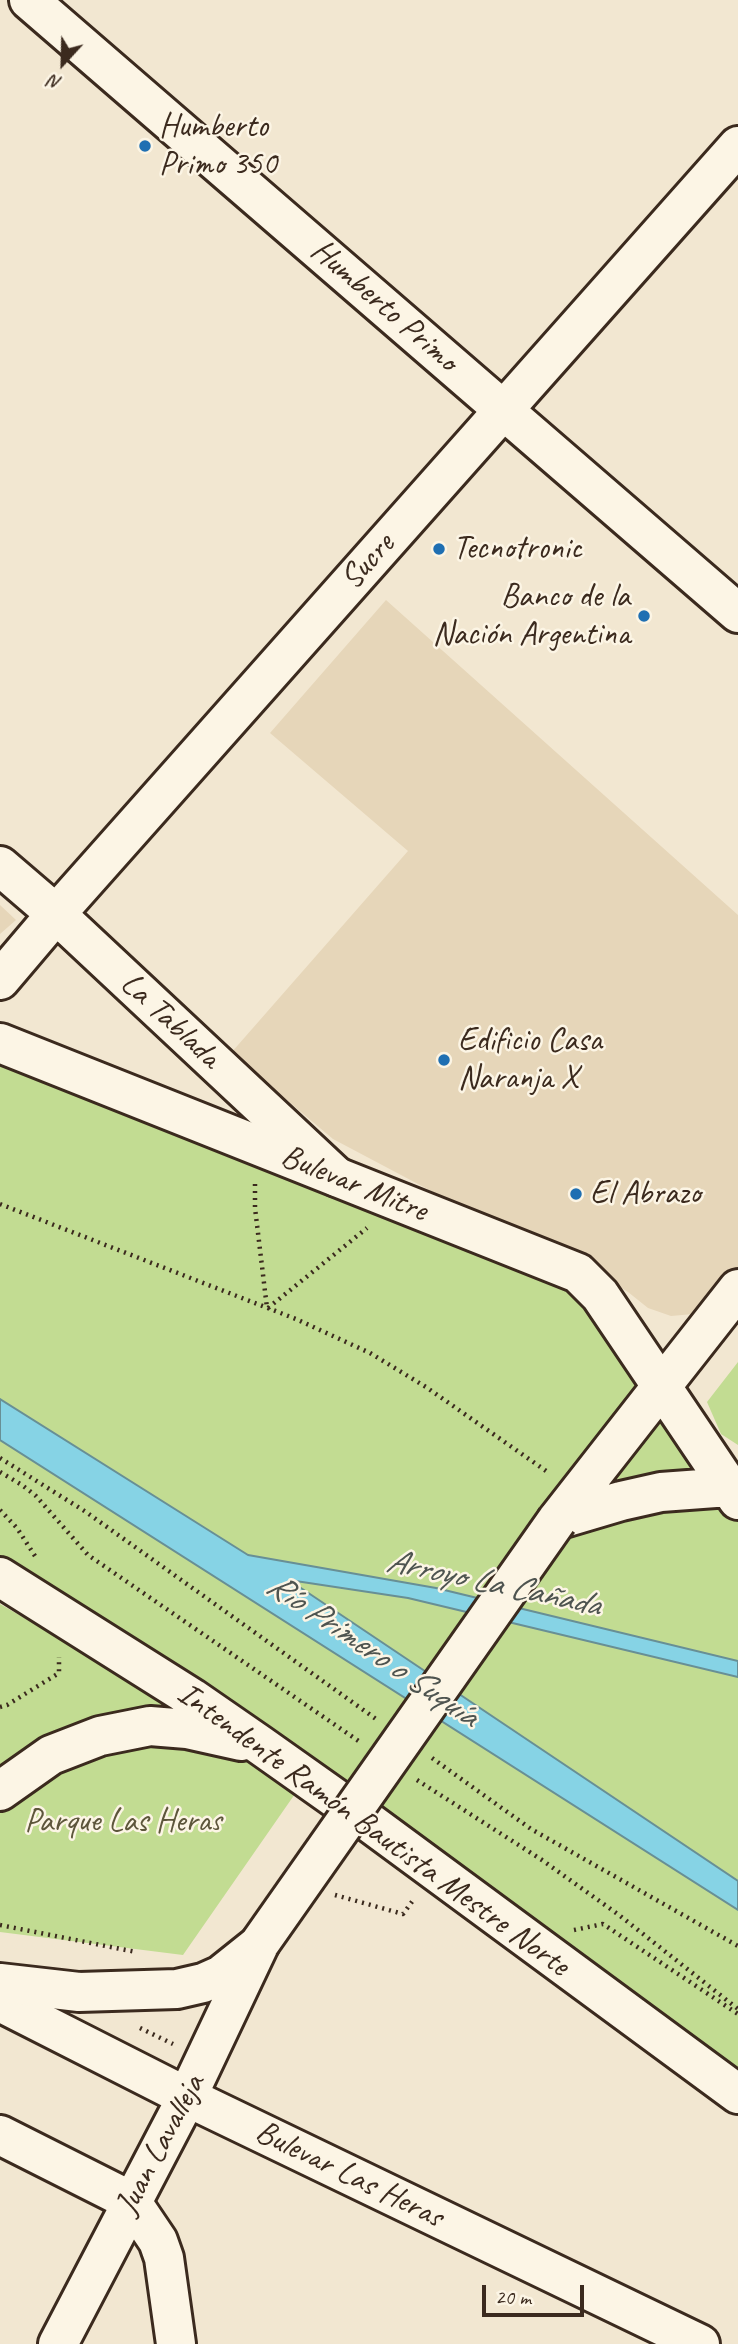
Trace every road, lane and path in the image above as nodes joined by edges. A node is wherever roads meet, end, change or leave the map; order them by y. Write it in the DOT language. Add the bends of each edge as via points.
graph roads {
  1 [pos="29,0"];
  2 [pos="738,146"];
  3 [pos="503,409"];
  4 [pos="738,612"];
  5 [pos="0,866"];
  6 [pos="56,914"];
  7 [pos="0,981"];
  8 [pos="0,1043"];
  9 [pos="337,1177"];
  10 [pos="254,1180"];
  11 [pos="0,1204"];
  12 [pos="348,1243"];
  13 [pos="733,1302"];
  14 [pos="267,1309"];
  15 [pos="661,1387"];
  16 [pos="0,1458"];
  17 [pos="580,1490"];
  18 [pos="735,1491"];
  19 [pos="0,1510"];
  20 [pos="557,1520"];
  21 [pos="36,1559"];
  22 [pos="0,1577"];
  23 [pos="56,1652"];
  24 [pos="0,1707"];
  25 [pos="386,1726"];
  26 [pos="260,1745"];
  27 [pos="431,1758"];
  28 [pos="0,1791"];
  29 [pos="300,1886"];
  30 [pos="403,1914"];
  31 [pos="0,1925"];
  32 [pos="572,1930"];
  33 [pos="260,1943"];
  34 [pos="738,1946"];
  35 [pos="142,1953"];
  36 [pos="0,1983"];
  37 [pos="0,2002"];
  38 [pos="738,2014"];
  39 [pos="738,2094"];
  40 [pos="187,2097"];
  41 [pos="0,2135"];
  42 [pos="131,2202"];
  43 [pos="685,2341"];
  44 [pos="58,2344"];
  45 [pos="176,2344"];
  1 -- 3 [label="main road, Humberto Primo"];
  2 -- 3 [label="main road, Sucre"];
  3 -- 4 [label="main road, Humberto Primo"];
  3 -- 6 [label="main road, Sucre"];
  5 -- 6 [label="main road, La Tablada"];
  6 -- 7 [label="main road, Sucre"];
  6 -- 9 [label="main road, La Tablada"];
  8 -- 9 [label="main road, Bulevar Mitre"];
  9 -- 15 [label="main road, Bulevar Mitre" via="578,1273 600,1295"];
  10 -- 14 [label="path"];
  11 -- 14 [label="path"];
  12 -- 14 [label="path"];
  13 -- 15 [label="main road"];
  14 -- 17 [label="path" via="370,1353"];
  15 -- 17 [label="main road"];
  15 -- 18 [label="main road, Bulevar Mitre"];
  16 -- 25 [label="path" via="86,1512"];
  17 -- 20 [label="main road"];
  18 -- 20 [label="main road" via="660,1492"];
  19 -- 21 [label="path"];
  20 -- 29 [label="main road, bridge"];
  22 -- 26 [label="main road, Intendente Ramón Bautista Mestre Norte"];
  23 -- 24 [label="path" via="59,1673"];
  26 -- 28 [label="main road" via="150,1726 100,1736 51,1755"];
  26 -- 39 [label="main road, Intendente Ramón Bautista Mestre Norte"];
  27 -- 34 [label="path" via="531,1829"];
  29 -- 30 [label="path"];
  29 -- 33 [label="main road, bridge"];
  31 -- 35 [label="path"];
  32 -- 38 [label="path" via="603,1924"];
  33 -- 36 [label="main road" via="221,1975 177,1989 79,1992"];
  33 -- 40 [label="main road, Juan Lavalleja"];
  37 -- 40 [label="main road, Bulevar Las Heras"];
  40 -- 42 [label="main road, Juan Lavalleja"];
  40 -- 43 [label="main road, Bulevar Las Heras"];
  41 -- 42 [label="main road"];
  42 -- 44 [label="main road, Juan Lavalleja"];
  42 -- 45 [label="main road" via="159,2241"];
}
